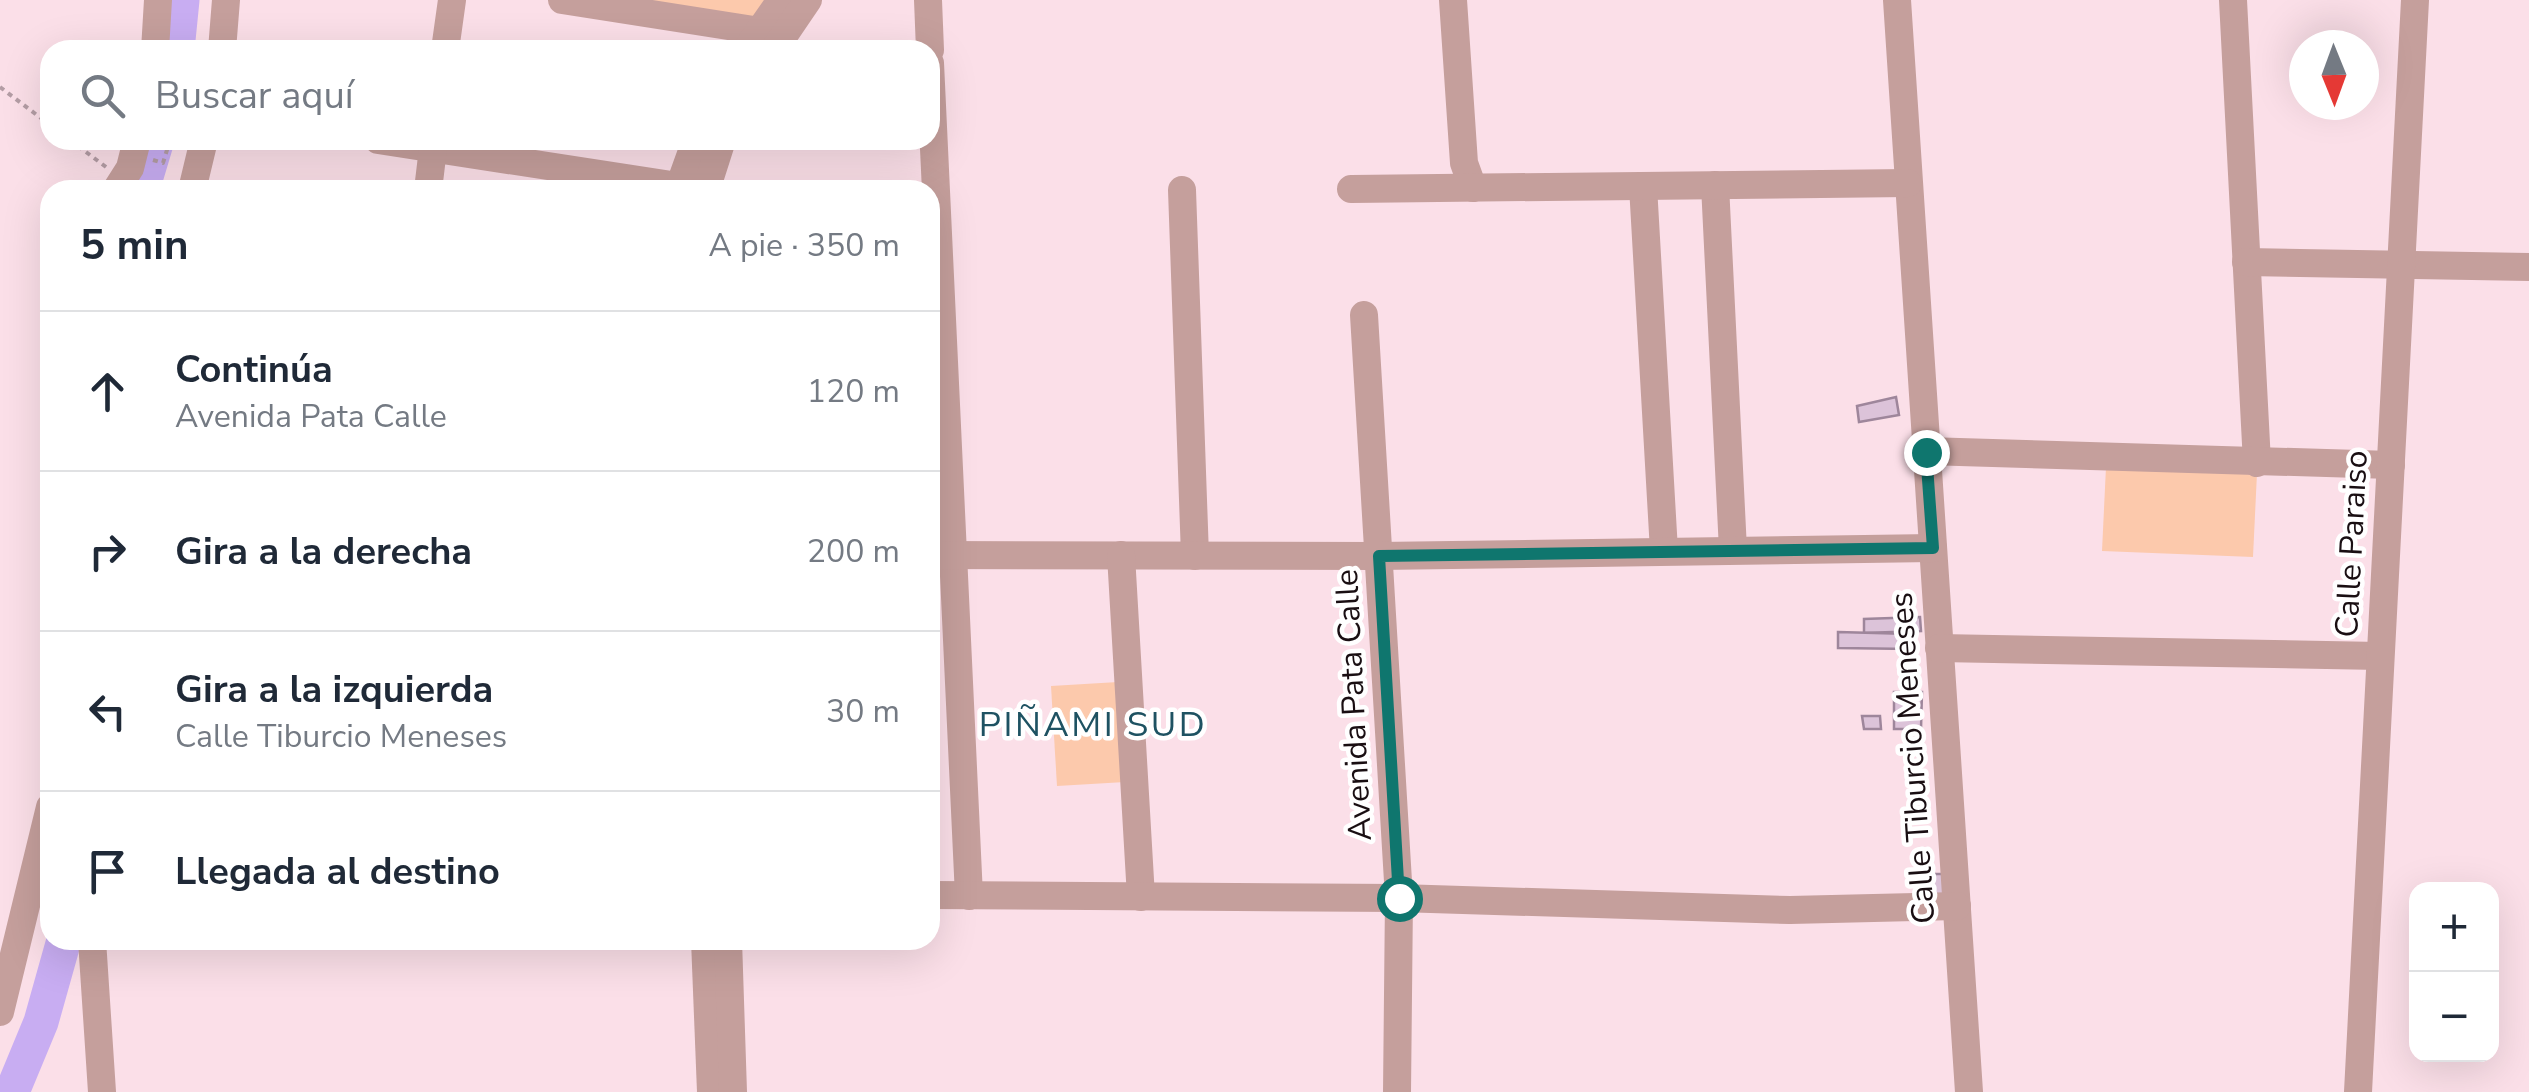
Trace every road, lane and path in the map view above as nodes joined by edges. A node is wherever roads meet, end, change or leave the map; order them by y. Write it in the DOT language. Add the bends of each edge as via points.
graph roads {
  1 [pos="158,0"];
  2 [pos="226,0"];
  3 [pos="452,0"];
  4 [pos="562,0"];
  5 [pos="782,0"];
  6 [pos="808,0"];
  7 [pos="928,0"];
  8 [pos="1453,0"];
  9 [pos="1896,0"];
  10 [pos="2233,0"];
  11 [pos="2415,0"];
  12 [pos="156,40"];
  13 [pos="223,40"];
  14 [pos="447,40"];
  15 [pos="742,40"];
  16 [pos="762,40"];
  17 [pos="764,40"];
  18 [pos="930,40"];
  19 [pos="0,87"];
  20 [pos="40,117"];
  21 [pos="81,150"];
  22 [pos="134,150"];
  23 [pos="167,150"];
  24 [pos="202,150"];
  25 [pos="432,150"];
  26 [pos="467,150"];
  27 [pos="694,150"];
  28 [pos="715,150"];
  29 [pos="932,150"];
  30 [pos="163,163"];
  31 [pos="114,180"];
  32 [pos="121,180"];
  33 [pos="194,180"];
  34 [pos="429,180"];
  35 [pos="636,180"];
  36 [pos="689,180"];
  37 [pos="693,180"];
  38 [pos="932,180"];
  39 [pos="1908,183"];
  40 [pos="1715,185"];
  41 [pos="1644,186"];
  42 [pos="1473,188"];
  43 [pos="1352,189"];
  44 [pos="1182,190"];
  45 [pos="2246,262"];
  46 [pos="2402,266"];
  47 [pos="2529,267"];
  48 [pos="1364,315"];
  49 [pos="1926,452"];
  50 [pos="2257,463"];
  51 [pos="2391,465"];
  52 [pos="940,519"];
  53 [pos="1933,548"];
  54 [pos="1732,550"];
  55 [pos="1664,551"];
  56 [pos="941,555"];
  57 [pos="1121,556"];
  58 [pos="1195,556"];
  59 [pos="1379,556"];
  60 [pos="1939,648"];
  61 [pos="2380,656"];
  62 [pos="40,848"];
  63 [pos="940,895"];
  64 [pos="968,896"];
  65 [pos="1141,898"];
  66 [pos="1399,898"];
  67 [pos="1957,906"];
  68 [pos="93,950"];
  69 [pos="705,950"];
  70 [pos="728,950"];
  71 [pos="0,1012"];
  72 [pos="102,1092"];
  73 [pos="712,1092"];
  74 [pos="733,1092"];
  75 [pos="1397,1092"];
  76 [pos="1970,1092"];
  77 [pos="2358,1092"];
  1 -- 12 [label="street"];
  2 -- 13 [label="street"];
  3 -- 14 [label="street"];
  4 -- 15 [label="street"];
  5 -- 16 [label="street"];
  6 -- 17 [label="street"];
  7 -- 18 [label="street"];
  8 -- 42 [label="street" via="1464,164"];
  9 -- 39 [label="street, Calle Tiburcio Meneses"];
  10 -- 45 [label="street"];
  11 -- 46 [label="street, Calle Paraiso"];
  19 -- 20 [label="path"];
  21 -- 31 [label="path"];
  22 -- 32 [label="street"];
  23 -- 30 [label="path"];
  24 -- 33 [label="street"];
  25 -- 34 [label="street"];
  26 -- 35 [label="street"];
  27 -- 36 [label="street"];
  28 -- 37 [label="street"];
  29 -- 38 [label="street"];
  39 -- 40 [label="street"];
  39 -- 49 [label="street, Calle Tiburcio Meneses"];
  40 -- 41 [label="street"];
  40 -- 54 [label="street"];
  41 -- 42 [label="street"];
  41 -- 55 [label="street"];
  42 -- 43 [label="street"];
  44 -- 58 [label="street"];
  45 -- 46 [label="street"];
  45 -- 50 [label="street"];
  46 -- 47 [label="street"];
  46 -- 51 [label="street, Calle Paraiso"];
  48 -- 59 [label="street, Avenida Pata Calle"];
  49 -- 50 [label="street"];
  49 -- 53 [label="street, Calle Tiburcio Meneses"];
  50 -- 51 [label="street"];
  51 -- 61 [label="street, Calle Paraiso"];
  52 -- 56 [label="street"];
  53 -- 54 [label="street"];
  53 -- 60 [label="street, Calle Tiburcio Meneses"];
  54 -- 55 [label="street"];
  55 -- 59 [label="street"];
  56 -- 57 [label="street"];
  56 -- 64 [label="street"];
  57 -- 58 [label="street"];
  57 -- 65 [label="street"];
  58 -- 59 [label="street"];
  59 -- 66 [label="street, Avenida Pata Calle"];
  60 -- 61 [label="street"];
  60 -- 67 [label="street, Calle Tiburcio Meneses"];
  61 -- 77 [label="street, Calle Paraiso"];
  62 -- 71 [label="street"];
  63 -- 64 [label="street"];
  64 -- 65 [label="street"];
  65 -- 66 [label="street"];
  66 -- 67 [label="street" via="1790,910"];
  66 -- 75 [label="street, Avenida Pata Calle"];
  67 -- 76 [label="street, Calle Tiburcio Meneses"];
  68 -- 72 [label="street"];
  69 -- 73 [label="street"];
  70 -- 74 [label="street"];
}
